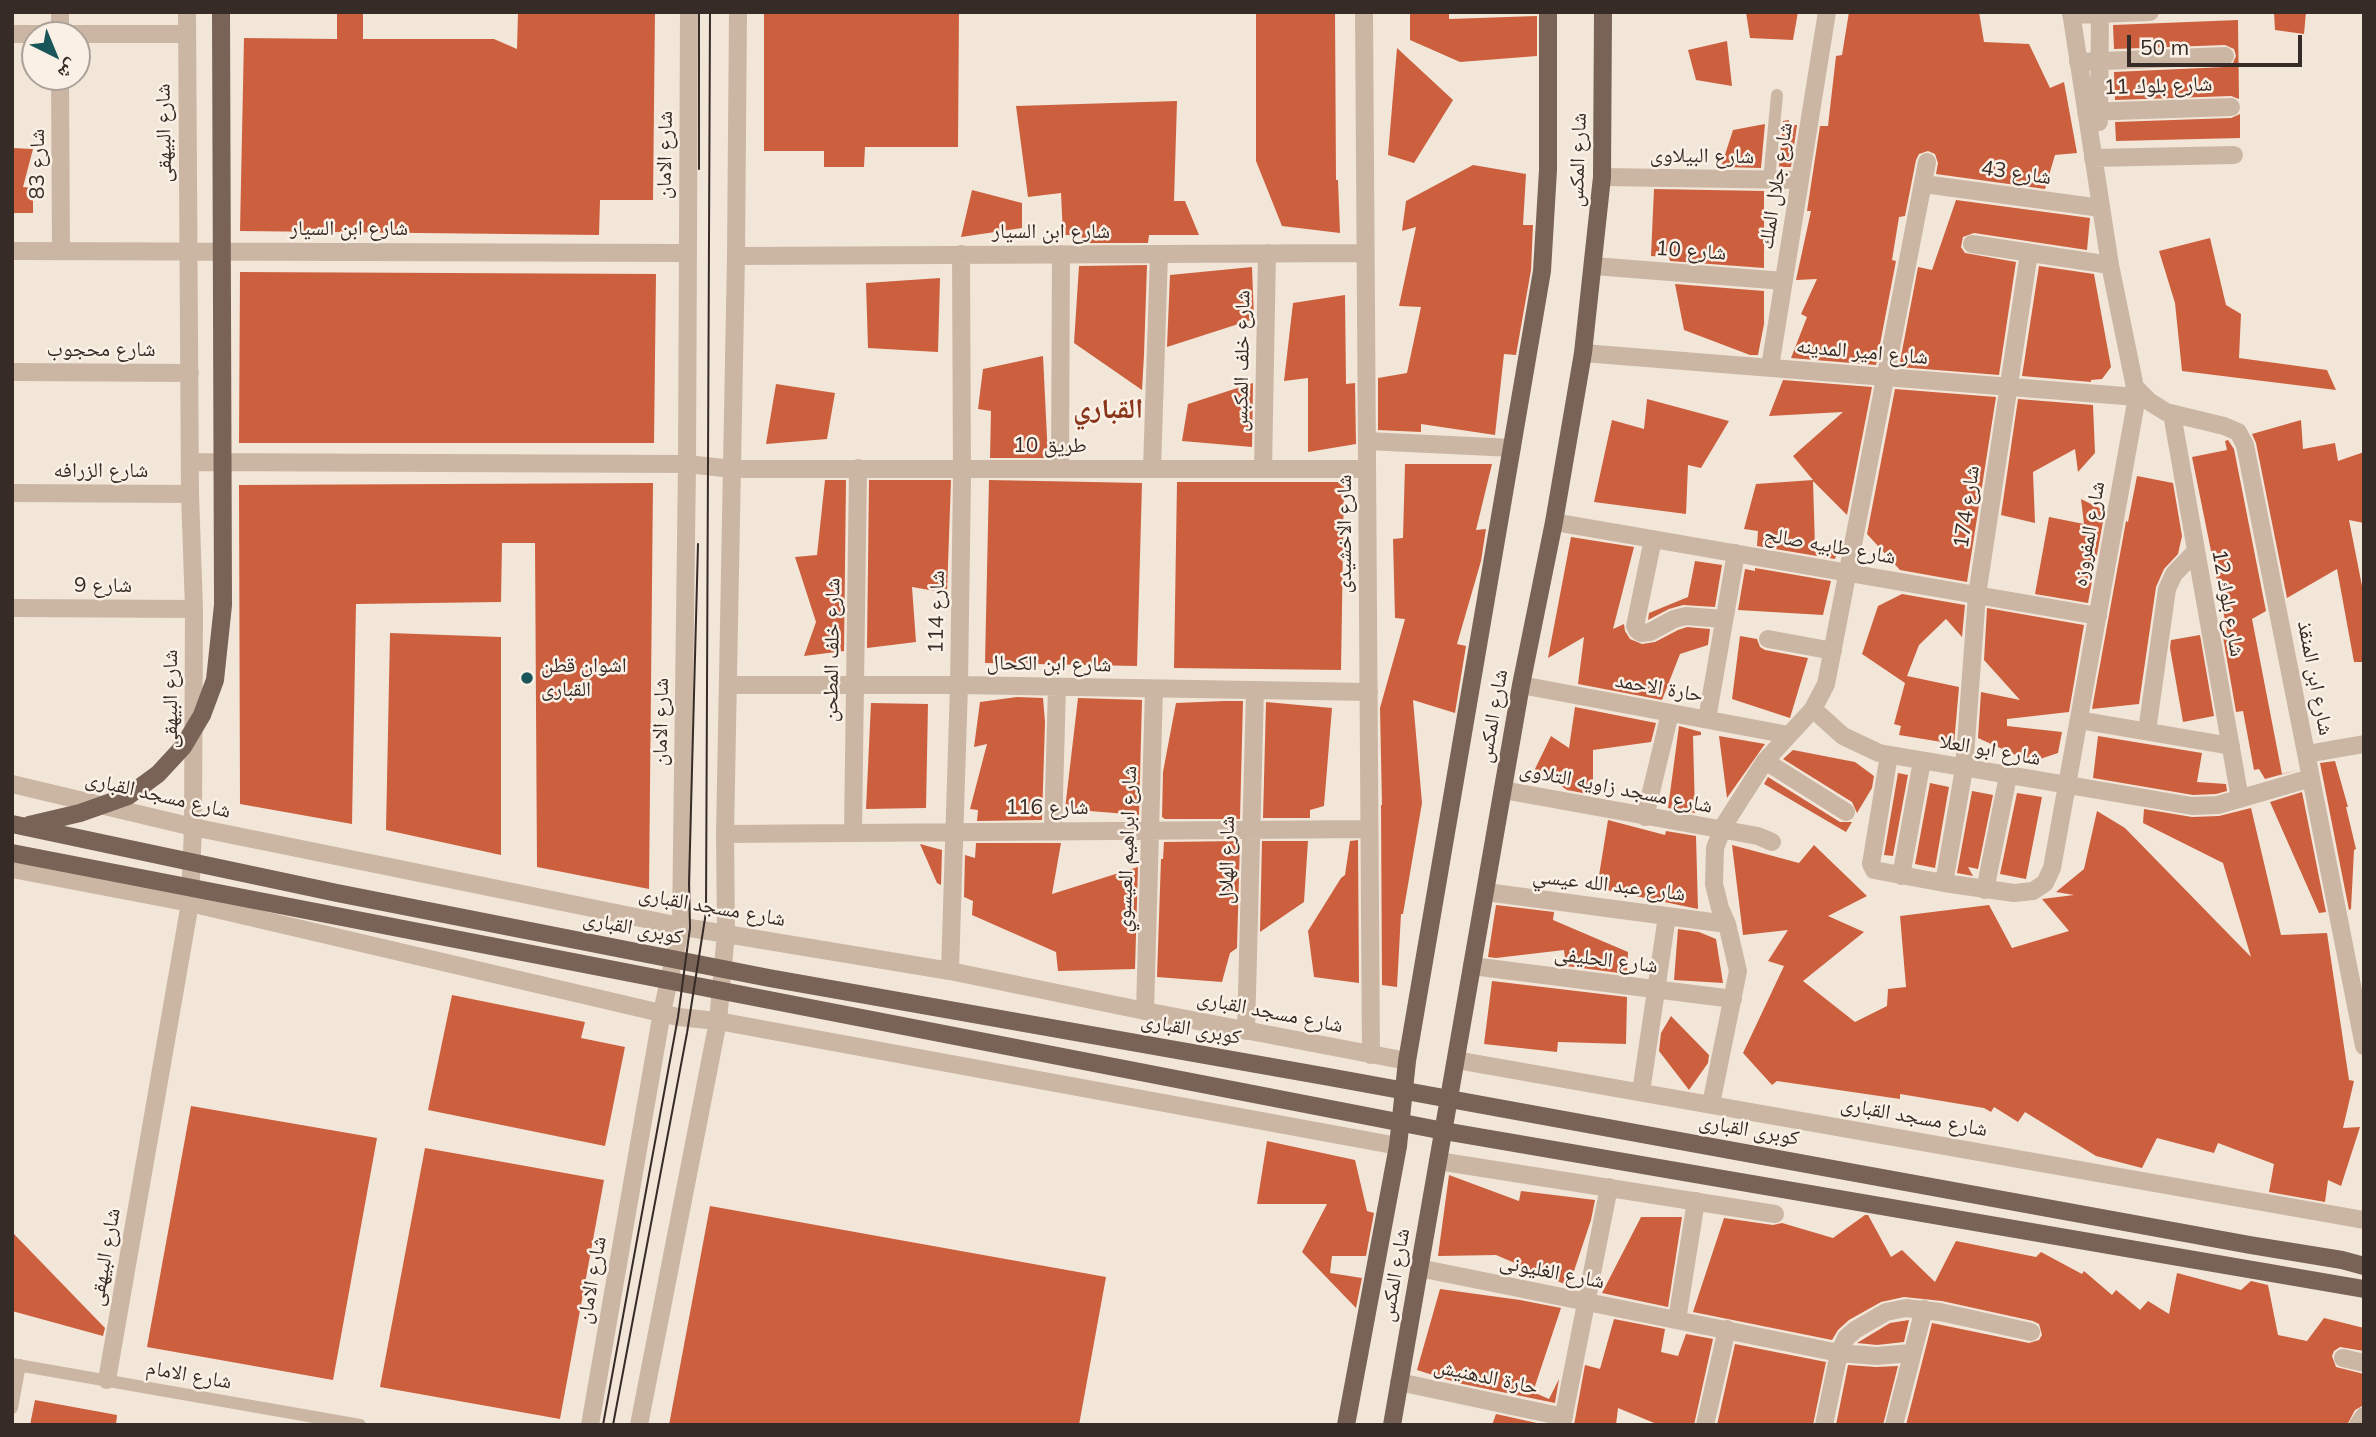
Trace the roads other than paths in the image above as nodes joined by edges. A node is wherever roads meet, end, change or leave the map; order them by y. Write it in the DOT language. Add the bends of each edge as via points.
graph roads {
  1 [pos="187,12"];
  2 [pos="221,12"];
  3 [pos="689,12"];
  4 [pos="738,12"];
  5 [pos="1364,12"];
  6 [pos="1548,12"];
  7 [pos="1603,12"];
  8 [pos="1827,12"];
  9 [pos="2150,12"];
  10 [pos="2100,13"];
  11 [pos="2071,14"];
  12 [pos="91,34"];
  13 [pos="186,34"];
  14 [pos="2225,56"];
  15 [pos="2099,61"];
  16 [pos="2078,62"];
  17 [pos="60,91"];
  18 [pos="1777,95"];
  19 [pos="2231,107"];
  20 [pos="2092,111"];
  21 [pos="2234,155"];
  22 [pos="2096,158"];
  23 [pos="1927,162"];
  24 [pos="1602,177"];
  25 [pos="1769,180"];
  26 [pos="1800,180"];
  27 [pos="1924,184"];
  28 [pos="2101,208"];
  29 [pos="1972,244"];
  30 [pos="12,251"];
  31 [pos="61,251"];
  32 [pos="188,252"];
  33 [pos="687,253"];
  34 [pos="1266,253"];
  35 [pos="1366,253"];
  36 [pos="2029,253"];
  37 [pos="961,254"];
  38 [pos="1061,254"];
  39 [pos="1159,254"];
  40 [pos="736,256"];
  41 [pos="2110,265"];
  42 [pos="1594,266"];
  43 [pos="1784,281"];
  44 [pos="1583,353"];
  45 [pos="1770,367"];
  46 [pos="12,372"];
  47 [pos="190,373"];
  48 [pos="1886,376"];
  49 [pos="2008,387"];
  50 [pos="2136,392"];
  51 [pos="2172,414"];
  52 [pos="1367,441"];
  53 [pos="1512,448"];
  54 [pos="191,462"];
  55 [pos="687,464"];
  56 [pos="858,468"];
  57 [pos="962,468"];
  58 [pos="733,469"];
  59 [pos="1060,469"];
  60 [pos="1152,469"];
  61 [pos="1263,469"];
  62 [pos="1367,470"];
  63 [pos="12,493"];
  64 [pos="190,494"];
  65 [pos="1554,522"];
  66 [pos="1653,539"];
  67 [pos="2196,551"];
  68 [pos="1736,553"];
  69 [pos="1849,573"];
  70 [pos="1977,595"];
  71 [pos="12,608"];
  72 [pos="194,609"];
  73 [pos="2098,616"];
  74 [pos="1724,619"];
  75 [pos="1768,639"];
  76 [pos="1833,652"];
  77 [pos="729,685"];
  78 [pos="855,685"];
  79 [pos="959,685"];
  80 [pos="1521,685"];
  81 [pos="1057,687"];
  82 [pos="1154,689"];
  83 [pos="1255,690"];
  84 [pos="1369,692"];
  85 [pos="1813,709"];
  86 [pos="1670,713"];
  87 [pos="1706,719"];
  88 [pos="2079,720"];
  89 [pos="2147,732"];
  90 [pos="1789,735"];
  91 [pos="2364,744"];
  92 [pos="2231,746"];
  93 [pos="2307,754"];
  94 [pos="1889,755"];
  95 [pos="1765,761"];
  96 [pos="1922,761"];
  97 [pos="1964,769"];
  98 [pos="2008,776"];
  99 [pos="2311,778"];
  100 [pos="12,784"];
  101 [pos="2067,786"];
  102 [pos="1503,790"];
  103 [pos="2240,799"];
  104 [pos="1846,812"];
  105 [pos="1645,817"];
  106 [pos="18,825"];
  107 [pos="193,827"];
  108 [pos="1369,829"];
  109 [pos="1251,830"];
  110 [pos="954,831"];
  111 [pos="1053,831"];
  112 [pos="1150,831"];
  113 [pos="1721,831"];
  114 [pos="853,832"];
  115 [pos="725,834"];
  116 [pos="1772,842"];
  117 [pos="12,853"];
  118 [pos="12,869"];
  119 [pos="1900,876"];
  120 [pos="1944,883"];
  121 [pos="1985,890"];
  122 [pos="1486,892"];
  123 [pos="190,903"];
  124 [pos="1667,916"];
  125 [pos="1727,924"];
  126 [pos="681,926"];
  127 [pos="726,933"];
  128 [pos="1472,966"];
  129 [pos="950,971"];
  130 [pos="1656,989"];
  131 [pos="1733,999"];
  132 [pos="1145,1011"];
  133 [pos="662,1013"];
  134 [pos="718,1021"];
  135 [pos="1246,1031"];
  136 [pos="2364,1046"];
  137 [pos="1371,1055"];
  138 [pos="1456,1060"];
  139 [pos="1407,1061"];
  140 [pos="1641,1092"];
  141 [pos="1711,1104"];
  142 [pos="1398,1146"];
  143 [pos="1438,1161"];
  144 [pos="1609,1187"];
  145 [pos="1696,1201"];
  146 [pos="1775,1214"];
  147 [pos="2364,1220"];
  148 [pos="2359,1265"];
  149 [pos="1419,1268"];
  150 [pos="2358,1290"];
  151 [pos="1586,1301"];
  152 [pos="1924,1310"];
  153 [pos="1677,1320"];
  154 [pos="1727,1329"];
  155 [pos="2031,1332"];
  156 [pos="1839,1353"];
  157 [pos="1911,1353"];
  158 [pos="2343,1358"];
  159 [pos="2364,1363"];
  160 [pos="16,1365"];
  161 [pos="107,1380"];
  162 [pos="1399,1382"];
  163 [pos="12,1408"];
  164 [pos="2364,1416"];
  165 [pos="1563,1421"];
  166 [pos="360,1425"];
  167 [pos="590,1425"];
  168 [pos="639,1425"];
  169 [pos="1346,1425"];
  170 [pos="1392,1425"];
  171 [pos="1705,1425"];
  172 [pos="1824,1425"];
  173 [pos="1894,1425"];
  174 [pos="2358,1425"];
  1 -- 13 [label="street, شارع البيهقى"];
  2 -- 106 [label="main road" via="223,605 215,680 190,736 158,774 128,796 80,813"];
  3 -- 33 [label="street, شارع الامان"];
  4 -- 40 [label="street"];
  5 -- 35 [label="street, شارع الاخشيدى"];
  6 -- 53 [label="main road, شارع المكس" via="1546,227"];
  7 -- 24 [label="main road, شارع المكس"];
  8 -- 26 [label="street, شارع جلال الملك"];
  9 -- 10 [label="street"];
  10 -- 11 [label="street"];
  10 -- 15 [label="street"];
  11 -- 16 [label="street, شارع المفروزه"];
  12 -- 13 [label="street"];
  13 -- 32 [label="street, شارع البيهقى"];
  14 -- 15 [label="street"];
  15 -- 16 [label="street"];
  15 -- 20 [label="street"];
  16 -- 20 [label="street, شارع المفروزه"];
  17 -- 31 [label="street, شارع 83"];
  18 -- 25 [label="lane"];
  19 -- 20 [label="street, شارع بلوك 11"];
  20 -- 22 [label="street, شارع المفروزه"];
  21 -- 22 [label="street"];
  22 -- 28 [label="street, شارع المفروزه"];
  23 -- 27 [label="street"];
  24 -- 25 [label="street, شارع البيلاوى"];
  24 -- 42 [label="main road, شارع المكس"];
  25 -- 26 [label="street, شارع البيلاوى"];
  26 -- 43 [label="street, شارع جلال الملك"];
  27 -- 28 [label="street, شارع 43"];
  27 -- 48 [label="street"];
  28 -- 41 [label="street, شارع المفروزه"];
  29 -- 36 [label="street"];
  30 -- 31 [label="street, شارع ابن السيار"];
  31 -- 32 [label="street, شارع ابن السيار"];
  32 -- 33 [label="street, شارع ابن السيار"];
  32 -- 47 [label="street, شارع البيهقى"];
  33 -- 55 [label="street, شارع الامان"];
  34 -- 35 [label="street, شارع ابن السيار"];
  34 -- 39 [label="street, شارع ابن السيار"];
  34 -- 61 [label="street, شارع خلف المكبس"];
  35 -- 52 [label="street, شارع الاخشيدى"];
  36 -- 41 [label="street"];
  36 -- 49 [label="street, شارع 174"];
  37 -- 38 [label="street, شارع ابن السيار"];
  37 -- 40 [label="street, شارع ابن السيار"];
  37 -- 57 [label="street, شارع 114"];
  38 -- 39 [label="street, شارع ابن السيار"];
  38 -- 59 [label="street"];
  39 -- 60 [label="street"];
  40 -- 58 [label="street"];
  41 -- 50 [label="street, شارع المفروزه"];
  42 -- 43 [label="street, شارع 10"];
  42 -- 44 [label="main road, شارع المكس"];
  43 -- 45 [label="street, شارع جلال الملك"];
  44 -- 45 [label="street, شارع امير المدينه"];
  44 -- 65 [label="main road, شارع المكس"];
  45 -- 48 [label="street, شارع امير المدينه"];
  46 -- 47 [label="street, شارع محجوب"];
  47 -- 54 [label="street, شارع البيهقى"];
  48 -- 49 [label="street, شارع امير المدينه"];
  48 -- 69 [label="street"];
  49 -- 50 [label="street, شارع امير المدينه"];
  49 -- 70 [label="street, شارع 174"];
  50 -- 51 [label="street, شارع ابن المنقذ"];
  50 -- 73 [label="street, شارع المفروزه"];
  51 -- 67 [label="street, شارع بلوك 12"];
  51 -- 93 [label="street, شارع ابن المنقذ" via="2224,426 2238,432 2245,445"];
  52 -- 53 [label="street"];
  52 -- 62 [label="street, شارع الاخشيدى"];
  53 -- 139 [label="main road, شارع المكس"];
  54 -- 55 [label="street, طريق 10"];
  54 -- 64 [label="street, شارع البيهقى"];
  55 -- 58 [label="street, طريق 10"];
  55 -- 126 [label="street, شارع الامان"];
  56 -- 57 [label="street, طريق 10"];
  56 -- 58 [label="street, طريق 10"];
  56 -- 78 [label="street, شارع خلف المطحن"];
  57 -- 59 [label="street, طريق 10"];
  57 -- 79 [label="street, شارع 114"];
  58 -- 77 [label="street"];
  59 -- 60 [label="street, طريق 10"];
  60 -- 61 [label="street, طريق 10"];
  61 -- 62 [label="street, طريق 10"];
  62 -- 84 [label="street, شارع الاخشيدى"];
  63 -- 64 [label="street, شارع الزرافه"];
  64 -- 72 [label="street, شارع البيهقى"];
  65 -- 66 [label="street, شارع طابيه صالح"];
  65 -- 80 [label="main road, شارع المكس"];
  66 -- 68 [label="street, شارع طابيه صالح"];
  66 -- 74 [label="street" via="1637,630 1650,632 1686,616"];
  67 -- 89 [label="street" via="2174,574 2167,589"];
  67 -- 92 [label="street, شارع بلوك 12"];
  68 -- 69 [label="street, شارع طابيه صالح"];
  68 -- 74 [label="street"];
  69 -- 70 [label="street, شارع طابيه صالح"];
  69 -- 76 [label="street"];
  70 -- 73 [label="street, شارع طابيه صالح"];
  70 -- 97 [label="street, شارع 174"];
  71 -- 72 [label="street, شارع 9"];
  72 -- 107 [label="street, شارع البيهقى"];
  73 -- 88 [label="street, شارع المفروزه"];
  74 -- 87 [label="street"];
  75 -- 76 [label="street"];
  76 -- 85 [label="street" via="1824,693"];
  77 -- 78 [label="street, شارع ابن الكحال"];
  77 -- 115 [label="street"];
  78 -- 79 [label="street, شارع ابن الكحال"];
  78 -- 114 [label="street, شارع خلف المطحن"];
  79 -- 81 [label="street, شارع ابن الكحال"];
  79 -- 110 [label="street, شارع 114"];
  80 -- 86 [label="street, حارة الاحمد"];
  80 -- 102 [label="main road, شارع المكس"];
  81 -- 82 [label="street, شارع ابن الكحال"];
  81 -- 111 [label="street"];
  82 -- 83 [label="street, شارع ابن الكحال"];
  82 -- 112 [label="street, شارع ابراهيم العيسوي"];
  83 -- 84 [label="street, شارع ابن الكحال"];
  83 -- 109 [label="street, شارع الهلال"];
  84 -- 108 [label="street, شارع الاخشيدى"];
  85 -- 90 [label="street"];
  85 -- 94 [label="street, شارع ابو العلا" via="1843,736"];
  86 -- 87 [label="street, حارة الاحمد"];
  86 -- 105 [label="street"];
  87 -- 90 [label="street, حارة الاحمد"];
  88 -- 89 [label="street"];
  88 -- 101 [label="street, شارع المفروزه"];
  89 -- 92 [label="street"];
  90 -- 95 [label="street"];
  91 -- 93 [label="street"];
  92 -- 103 [label="street, شارع بلوك 12"];
  93 -- 99 [label="street, شارع ابن المنقذ"];
  94 -- 96 [label="street, شارع ابو العلا"];
  94 -- 119 [label="street, شارع المفروزه" via="1871,864 1874,870"];
  95 -- 104 [label="street"];
  95 -- 113 [label="street"];
  96 -- 97 [label="street, شارع ابو العلا"];
  96 -- 119 [label="street"];
  97 -- 98 [label="street, شارع ابو العلا"];
  97 -- 120 [label="street, شارع 174"];
  98 -- 101 [label="street, شارع ابو العلا"];
  98 -- 121 [label="street"];
  99 -- 103 [label="street, شارع ابو العلا"];
  99 -- 136 [label="street, شارع ابن المنقذ"];
  100 -- 107 [label="street, شارع مسجد القبارى"];
  101 -- 103 [label="street, شارع ابو العلا" via="2192,806"];
  101 -- 121 [label="street, شارع المفروزه" via="2052,868 2045,883 2033,891"];
  102 -- 105 [label="street, شارع مسجد زاويه التلاوى"];
  102 -- 122 [label="main road, شارع المكس"];
  105 -- 113 [label="street, شارع مسجد زاويه التلاوى"];
  106 -- 148 [label="main road, كوبرى القبارى" via="769,978"];
  107 -- 123 [label="street, شارع البيهقى"];
  107 -- 126 [label="street, شارع مسجد القبارى"];
  108 -- 109 [label="street, شارع 116"];
  108 -- 137 [label="street, شارع الاخشيدى"];
  109 -- 112 [label="street, شارع 116"];
  109 -- 135 [label="street, شارع الهلال"];
  110 -- 111 [label="street, شارع 116"];
  110 -- 114 [label="street, شارع 116"];
  110 -- 129 [label="street, شارع 114"];
  111 -- 112 [label="street, شارع 116"];
  112 -- 132 [label="street, شارع ابراهيم العيسوي"];
  113 -- 116 [label="street, شارع مسجد زاويه التلاوى"];
  113 -- 125 [label="street" via="1713,864 1714,884"];
  114 -- 115 [label="street, شارع 116"];
  115 -- 127 [label="street"];
  117 -- 150 [label="main road" via="1444,1131"];
  118 -- 123 [label="street"];
  119 -- 120 [label="street, شارع المفروزه"];
  120 -- 121 [label="street, شارع المفروزه"];
  122 -- 124 [label="street, شارع عبد الله عيسي"];
  122 -- 128 [label="main road, شارع المكس"];
  123 -- 133 [label="street"];
  123 -- 161 [label="street, شارع البيهقى"];
  124 -- 125 [label="street, شارع عبد الله عيسي"];
  124 -- 130 [label="street"];
  125 -- 131 [label="street" via="1738,971"];
  126 -- 127 [label="street, شارع مسجد القبارى"];
  126 -- 133 [label="street, شارع الامان"];
  127 -- 129 [label="street, شارع مسجد القبارى"];
  127 -- 134 [label="street"];
  128 -- 130 [label="street, شارع الحليفى"];
  128 -- 138 [label="main road, شارع المكس"];
  129 -- 132 [label="street, شارع مسجد القبارى"];
  130 -- 131 [label="street, شارع الحليفى"];
  130 -- 140 [label="street"];
  131 -- 141 [label="street"];
  132 -- 135 [label="street, شارع مسجد القبارى"];
  133 -- 134 [label="street"];
  133 -- 167 [label="street, شارع الامان"];
  134 -- 142 [label="street"];
  134 -- 168 [label="street"];
  135 -- 137 [label="street, شارع مسجد القبارى"];
  137 -- 139 [label="street, شارع مسجد القبارى"];
  138 -- 140 [label="street, شارع مسجد القبارى"];
  138 -- 143 [label="main road, شارع المكس"];
  139 -- 142 [label="main road, شارع المكس"];
  140 -- 141 [label="street, شارع مسجد القبارى"];
  141 -- 147 [label="street, شارع مسجد القبارى"];
  142 -- 169 [label="main road, شارع المكس"];
  143 -- 144 [label="street"];
  143 -- 149 [label="main road, شارع المكس"];
  144 -- 145 [label="street"];
  144 -- 151 [label="street"];
  145 -- 146 [label="street"];
  145 -- 153 [label="street"];
  149 -- 151 [label="street, شارع الغليونى"];
  149 -- 162 [label="main road, شارع المكس"];
  151 -- 153 [label="street, شارع الغليونى"];
  151 -- 165 [label="street"];
  152 -- 155 [label="street"];
  152 -- 156 [label="street" via="1886,1312 1855,1330"];
  152 -- 157 [label="street"];
  153 -- 154 [label="street, شارع الغليونى"];
  154 -- 156 [label="street, شارع الغليونى"];
  154 -- 171 [label="street"];
  156 -- 157 [label="street, شارع الغليونى"];
  156 -- 172 [label="street"];
  157 -- 173 [label="street"];
  158 -- 159 [label="street"];
  160 -- 161 [label="lane, شارع الامام"];
  160 -- 163 [label="lane"];
  161 -- 166 [label="lane, شارع الامام"];
  162 -- 165 [label="street, حارة الدهنيش"];
  162 -- 170 [label="main road, شارع المكس"];
  164 -- 174 [label="street"];
}
